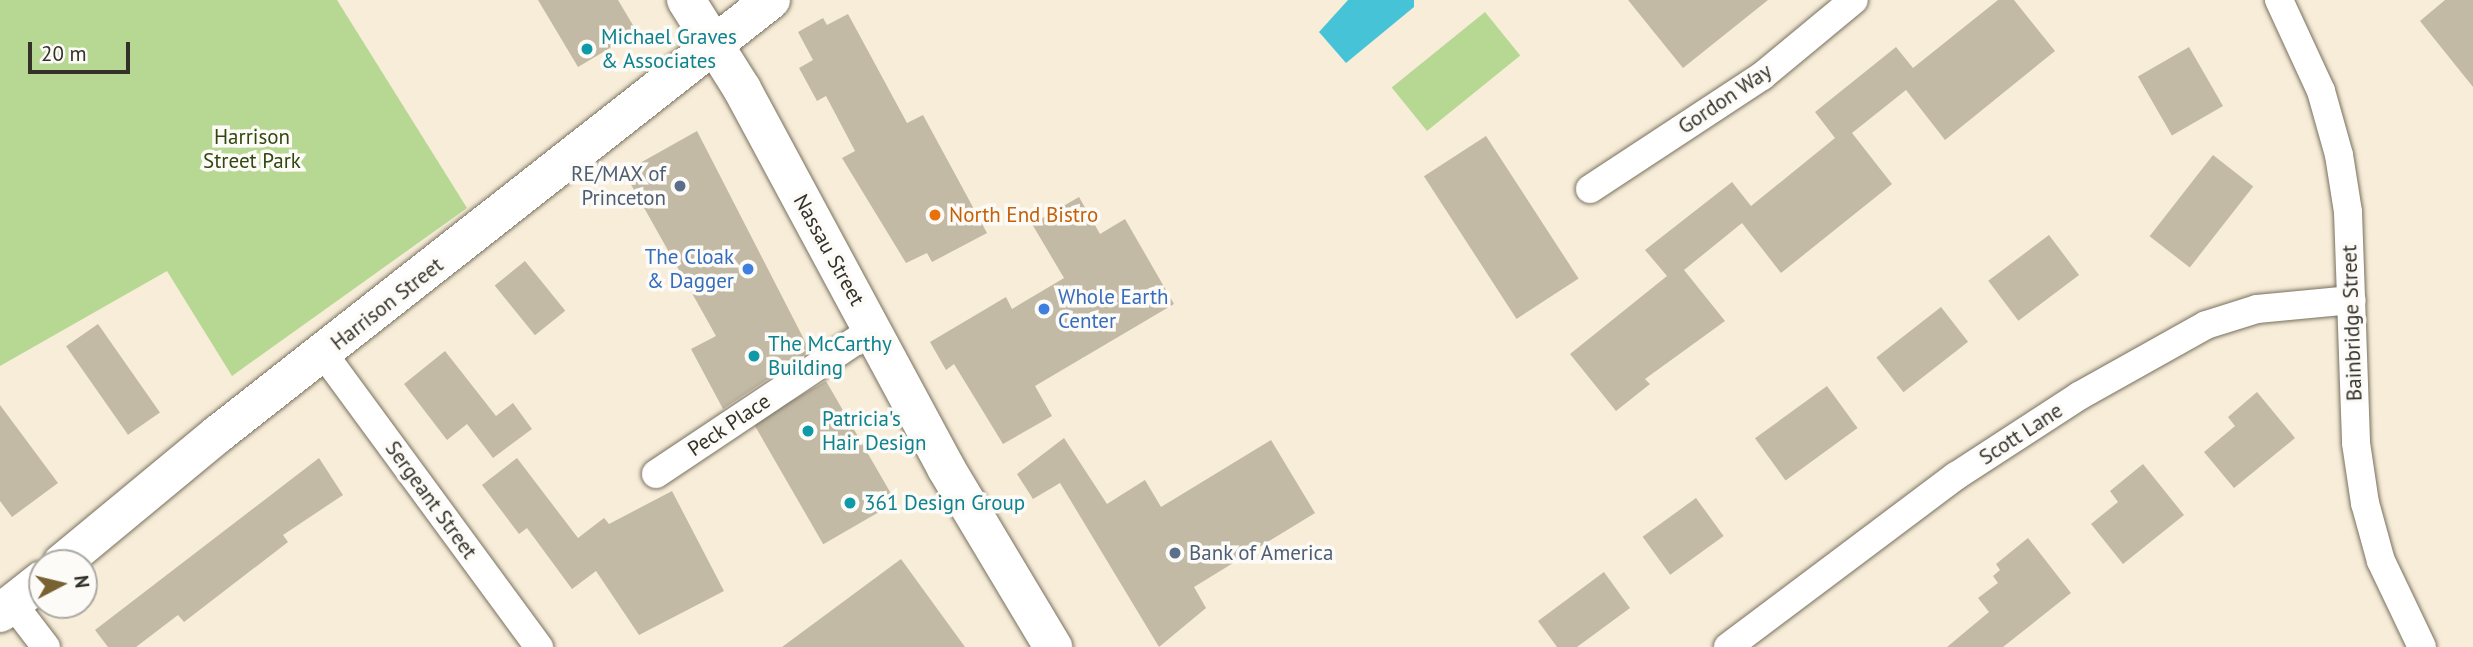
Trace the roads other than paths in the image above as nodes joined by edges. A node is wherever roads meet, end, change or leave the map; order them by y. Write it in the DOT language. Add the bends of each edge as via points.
graph roads {
  1 [pos="686,0"];
  2 [pos="771,0"];
  3 [pos="1854,0"];
  4 [pos="2279,0"];
  5 [pos="712,44"];
  6 [pos="1590,190"];
  7 [pos="2352,300"];
  8 [pos="872,330"];
  9 [pos="323,353"];
  10 [pos="656,474"];
  11 [pos="79,549"];
  12 [pos="28,591"];
  13 [pos="7,608"];
  14 [pos="46,647"];
  15 [pos="538,647"];
  16 [pos="1053,647"];
  17 [pos="1728,647"];
  18 [pos="2422,647"];
  1 -- 5 [label="street, Nassau Street"];
  2 -- 5 [label="street, Harrison Street"];
  3 -- 6 [label="street, Gordon Way" via="1762,76"];
  4 -- 7 [label="street, Bainbridge Street" via="2321,91 2339,155"];
  5 -- 8 [label="street, Nassau Street"];
  5 -- 9 [label="street, Harrison Street" via="544,183"];
  7 -- 17 [label="street, Scott Lane" via="2257,309 2219,321 2102,383 1956,476"];
  7 -- 18 [label="street, Bainbridge Street" via="2356,443 2365,503 2381,561"];
  8 -- 10 [label="street, Peck Place"];
  8 -- 16 [label="street, Nassau Street" via="950,475"];
  9 -- 11 [label="street, Harrison Street"];
  9 -- 15 [label="street, Sergeant Street"];
  12 -- 13 [label="street"];
  13 -- 14 [label="street"];
}
